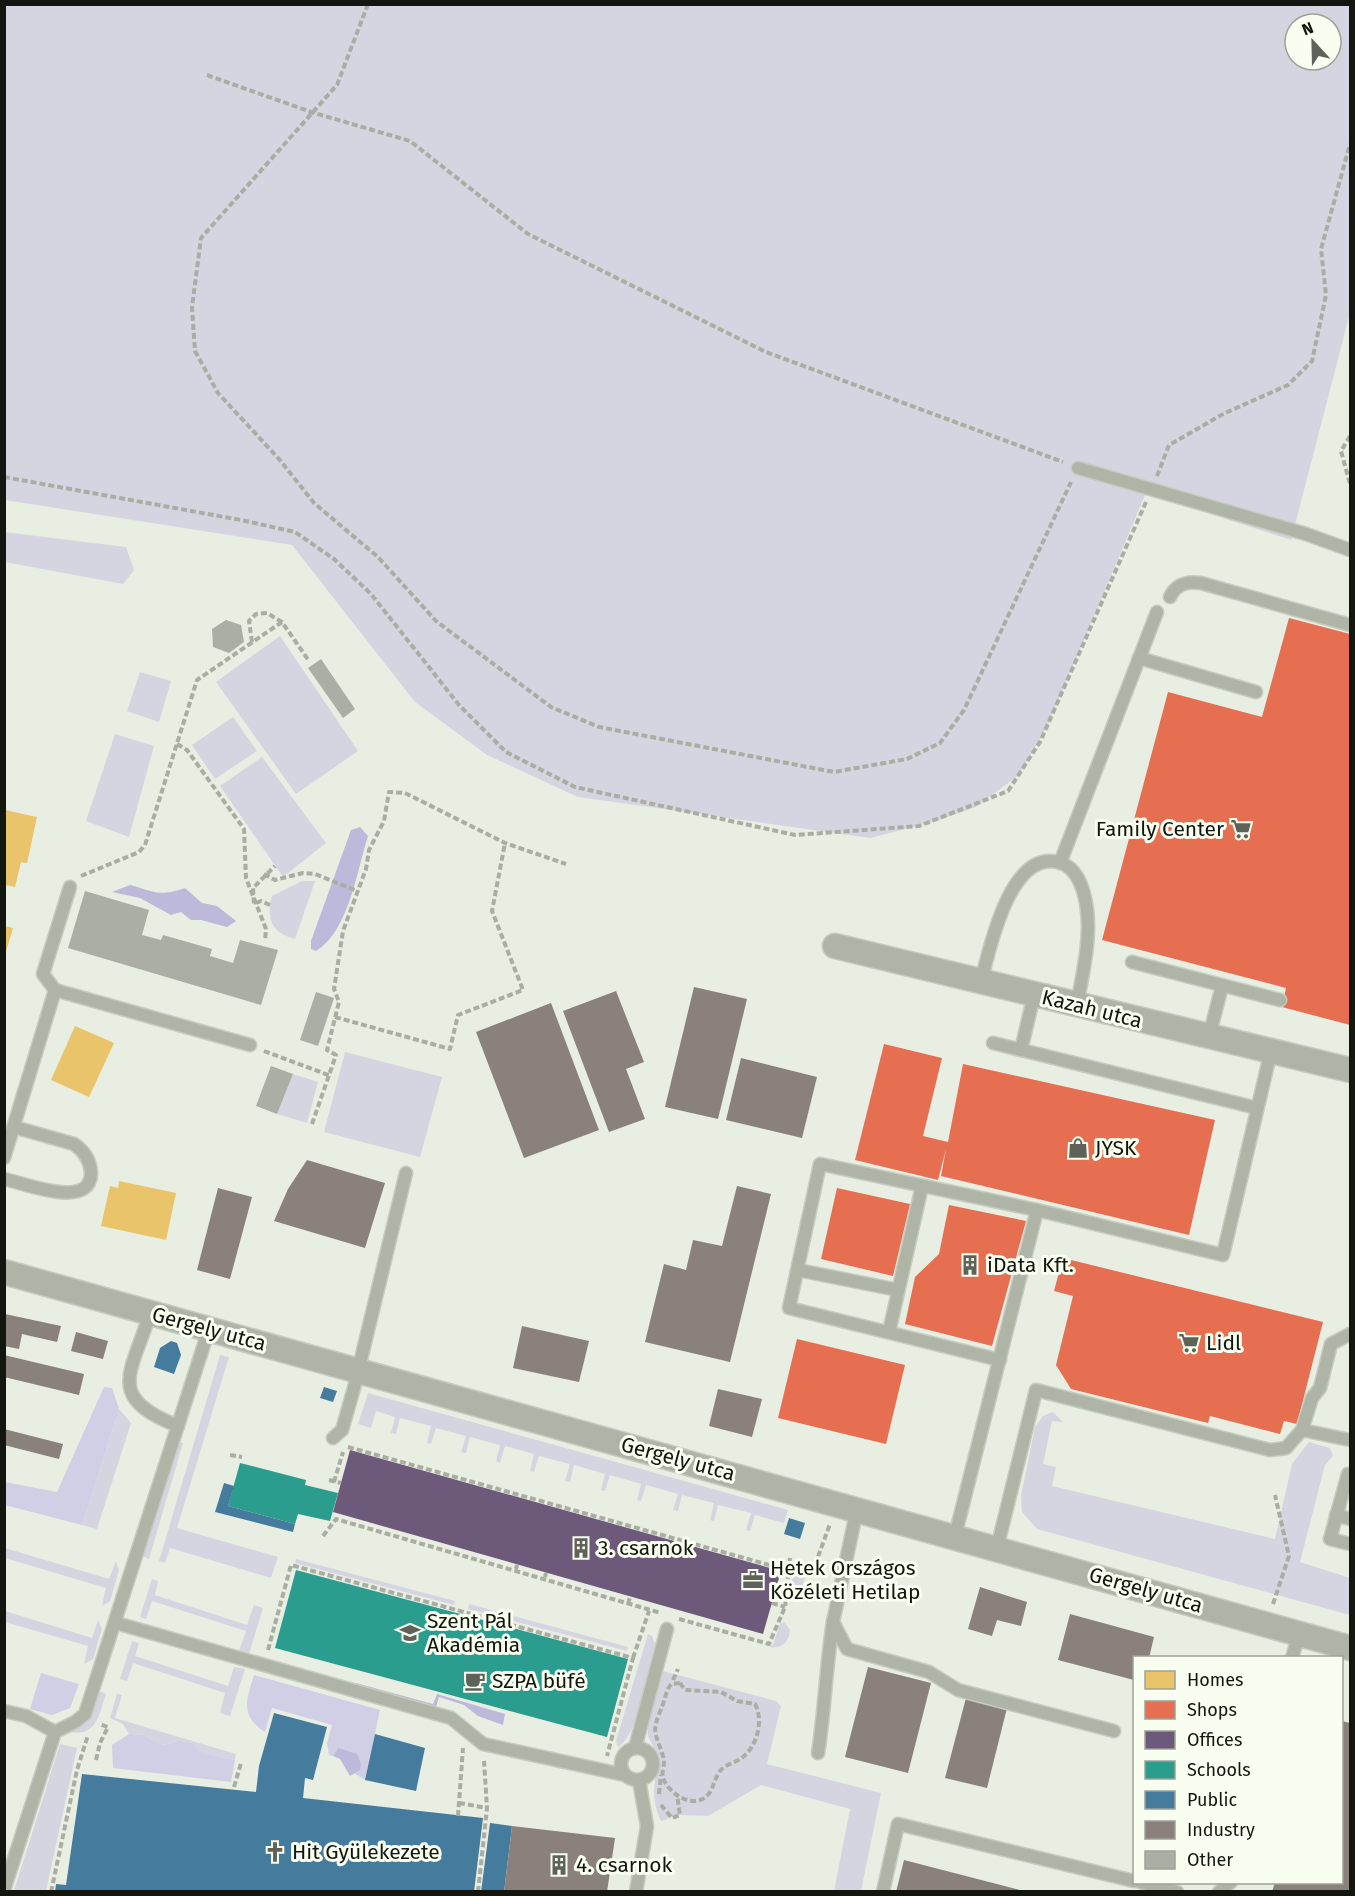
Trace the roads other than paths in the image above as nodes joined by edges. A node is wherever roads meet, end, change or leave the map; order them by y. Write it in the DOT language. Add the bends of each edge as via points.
graph roads {
  1 [pos="1078,468"];
  2 [pos="1350,550"];
  3 [pos="1170,597"];
  4 [pos="1157,612"];
  5 [pos="1350,625"];
  6 [pos="1139,658"];
  7 [pos="1256,692"];
  8 [pos="1060,863"];
  9 [pos="70,887"];
  10 [pos="835,946"];
  11 [pos="1132,962"];
  12 [pos="981,982"];
  13 [pos="1222,986"];
  14 [pos="55,990"];
  15 [pos="1034,995"];
  16 [pos="1280,1000"];
  17 [pos="1077,1006"];
  18 [pos="1209,1037"];
  19 [pos="993,1042"];
  20 [pos="250,1045"];
  21 [pos="1021,1050"];
  22 [pos="1271,1051"];
  23 [pos="1350,1070"];
  24 [pos="1257,1108"];
  25 [pos="14,1127"];
  26 [pos="4,1158"];
  27 [pos="406,1173"];
  28 [pos="4,1179"];
  29 [pos="922,1186"];
  30 [pos="1037,1210"];
  31 [pos="798,1270"];
  32 [pos="4,1272"];
  33 [pos="898,1290"];
  34 [pos="150,1313"];
  35 [pos="209,1329"];
  36 [pos="889,1332"];
  37 [pos="1350,1334"];
  38 [pos="1000,1360"];
  39 [pos="358,1372"];
  40 [pos="178,1426"];
  41 [pos="1302,1430"];
  42 [pos="333,1438"];
  43 [pos="1350,1440"];
  44 [pos="1350,1474"];
  45 [pos="1345,1501"];
  46 [pos="857,1509"];
  47 [pos="1336,1515"];
  48 [pos="1350,1519"];
  49 [pos="955,1536"];
  50 [pos="1350,1544"];
  51 [pos="997,1548"];
  52 [pos="833,1622"];
  53 [pos="116,1623"];
  54 [pos="667,1629"];
  55 [pos="1299,1634"];
  56 [pos="1350,1648"];
  57 [pos="1293,1656"];
  58 [pos="4,1711"];
  59 [pos="1113,1731"];
  60 [pos="55,1732"];
  61 [pos="635,1748"];
  62 [pos="818,1753"];
  63 [pos="625,1776"];
  64 [pos="639,1780"];
  65 [pos="1133,1881"];
  66 [pos="1147,1884"];
  67 [pos="4,1890"];
  68 [pos="636,1892"];
  69 [pos="883,1892"];
  70 [pos="1177,1892"];
  1 -- 2 [label="lane"];
  3 -- 5 [label="lane" via="1179,586 1201,583"];
  4 -- 6 [label="lane"];
  6 -- 7 [label="lane"];
  6 -- 8 [label="lane"];
  8 -- 12 [label="lane" via="1046,863 1030,871 1009,895 994,930"];
  8 -- 17 [label="lane" via="1074,873 1087,910 1086,954"];
  9 -- 14 [label="lane" via="43,974"];
  10 -- 12 [label="street, Kazah utca"];
  11 -- 13 [label="lane"];
  12 -- 15 [label="street, Kazah utca"];
  13 -- 16 [label="lane"];
  13 -- 18 [label="lane"];
  14 -- 20 [label="lane"];
  14 -- 25 [label="lane"];
  15 -- 17 [label="street, Kazah utca"];
  15 -- 21 [label="lane"];
  17 -- 18 [label="street, Kazah utca"];
  18 -- 22 [label="street, Kazah utca"];
  19 -- 21 [label="lane"];
  21 -- 24 [label="lane"];
  22 -- 23 [label="street, Kazah utca"];
  22 -- 24 [label="lane"];
  24 -- 30 [label="lane" via="1223,1255"];
  25 -- 26 [label="lane"];
  25 -- 28 [label="lane" via="74,1144 82,1150 91,1174 88,1184 67,1194"];
  27 -- 39 [label="lane"];
  29 -- 30 [label="lane"];
  29 -- 31 [label="lane" via="820,1164"];
  29 -- 33 [label="lane"];
  30 -- 38 [label="lane"];
  31 -- 33 [label="lane"];
  31 -- 36 [label="lane" via="789,1308"];
  32 -- 34 [label="street, Gergely utca"];
  33 -- 36 [label="lane"];
  34 -- 35 [label="street, Gergely utca"];
  34 -- 40 [label="lane" via="129,1374 129,1394 148,1413"];
  35 -- 39 [label="street, Gergely utca"];
  35 -- 40 [label="lane"];
  36 -- 38 [label="lane"];
  37 -- 41 [label="lane" via="1331,1344 1320,1388 1312,1398"];
  38 -- 49 [label="lane"];
  39 -- 42 [label="lane" via="342,1430"];
  39 -- 46 [label="street, Gergely utca"];
  40 -- 53 [label="lane"];
  41 -- 43 [label="lane"];
  41 -- 51 [label="lane" via="1286,1448 1270,1450 1036,1390"];
  44 -- 45 [label="lane"];
  45 -- 47 [label="lane"];
  46 -- 49 [label="street, Gergely utca"];
  46 -- 52 [label="lane"];
  47 -- 48 [label="lane"];
  47 -- 50 [label="lane" via="1330,1539"];
  49 -- 51 [label="street, Gergely utca"];
  51 -- 55 [label="street, Gergely utca"];
  52 -- 59 [label="lane" via="847,1649 929,1672 958,1690"];
  52 -- 62 [label="lane"];
  53 -- 60 [label="lane" via="85,1714"];
  53 -- 63 [label="lane" via="451,1718 483,1744"];
  54 -- 61 [label="lane"];
  55 -- 56 [label="street, Gergely utca"];
  55 -- 57 [label="lane"];
  58 -- 60 [label="lane" via="26,1716"];
  60 -- 67 [label="lane"];
  61 -- 63 [label="lane" via="622,1756 620,1767"];
  61 -- 64 [label="lane" via="646,1750 653,1765 648,1776"];
  63 -- 64 [label="lane"];
  64 -- 68 [label="lane" via="647,1826"];
  65 -- 69 [label="lane" via="898,1824"];
  66 -- 70 [label="lane"];
}
